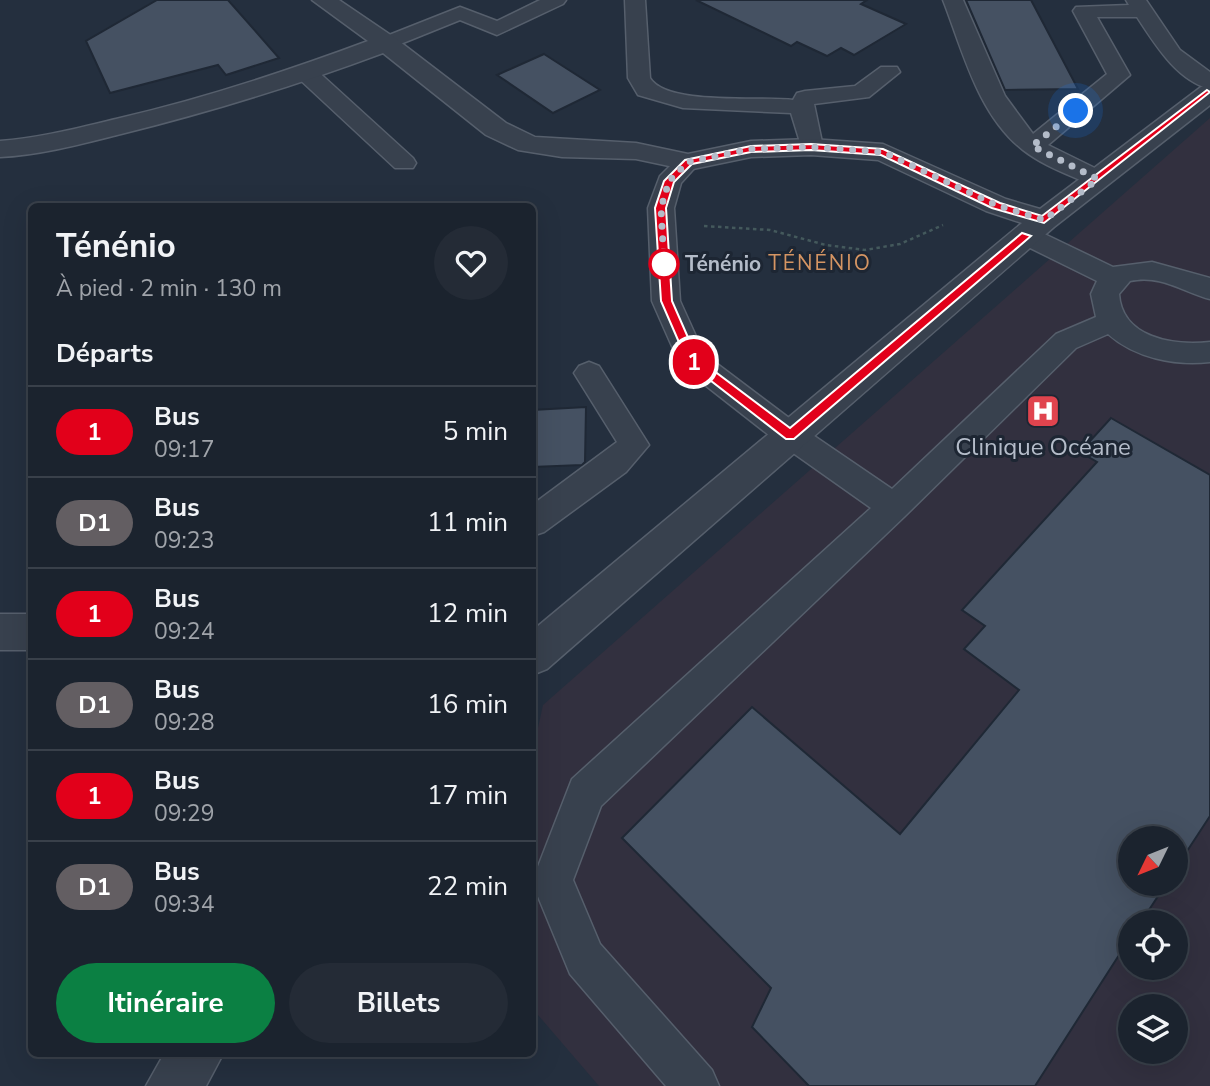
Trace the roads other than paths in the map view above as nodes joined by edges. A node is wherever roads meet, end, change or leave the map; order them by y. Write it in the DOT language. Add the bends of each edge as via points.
graph roads {
  1 [pos="324,0"];
  2 [pos="434,0"];
  3 [pos="556,0"];
  4 [pos="635,0"];
  5 [pos="953,0"];
  6 [pos="1140,5"];
  7 [pos="460,13"];
  8 [pos="386,43"];
  9 [pos="305,72"];
  10 [pos="889,72"];
  11 [pos="1210,82"];
  12 [pos="1210,92"];
  13 [pos="801,108"];
  14 [pos="1032,146"];
  15 [pos="811,147"];
  16 [pos="0,149"];
  17 [pos="688,162"];
  18 [pos="404,163"];
  19 [pos="1098,179"];
  20 [pos="1035,228"];
  21 [pos="1115,279"];
  22 [pos="1210,290"];
  23 [pos="1113,321"];
  24 [pos="1210,352"];
  25 [pos="589,373"];
  26 [pos="790,435"];
  27 [pos="894,507"];
  28 [pos="536,520"];
  29 [pos="0,632"];
  30 [pos="28,632"];
  31 [pos="536,653"];
  32 [pos="195,1057"];
  33 [pos="173,1086"];
  34 [pos="696,1086"];
  1 -- 8 [label="street"];
  2 -- 7 [label="lane"];
  3 -- 7 [label="lane" via="497,29"];
  4 -- 13 [label="lane" via="639,78 646,90 678,101 774,102"];
  5 -- 14 [label="lane" via="1002,113"];
  6 -- 11 [label="lane" via="1172,54"];
  6 -- 14 [label="lane" via="1083,11 1119,75"];
  7 -- 8 [label="lane"];
  8 -- 9 [label="street"];
  8 -- 17 [label="street" via="496,130 528,144 636,151"];
  9 -- 16 [label="street" via="150,120 24,148"];
  9 -- 18 [label="lane"];
  10 -- 13 [label="lane" via="861,92 804,98"];
  12 -- 19 [label="street"];
  13 -- 15 [label="lane"];
  14 -- 19 [label="lane"];
  15 -- 17 [label="street" via="751,149"];
  15 -- 20 [label="street" via="883,152"];
  17 -- 26 [label="lane" via="669,181 661,208 666,301 692,360"];
  19 -- 20 [label="street"];
  20 -- 21 [label="lane"];
  20 -- 26 [label="street"];
  21 -- 22 [label="lane" via="1156,271 1191,279"];
  21 -- 23 [label="lane" via="1105,297"];
  23 -- 24 [label="lane" via="1160,351"];
  23 -- 27 [label="lane" via="1066,341"];
  25 -- 28 [label="lane" via="634,445"];
  26 -- 27 [label="lane"];
  26 -- 31 [label="street"];
  27 -- 34 [label="lane" via="586,793 552,880 585,959"];
  29 -- 30 [label="street"];
  32 -- 33 [label="street"];
}
